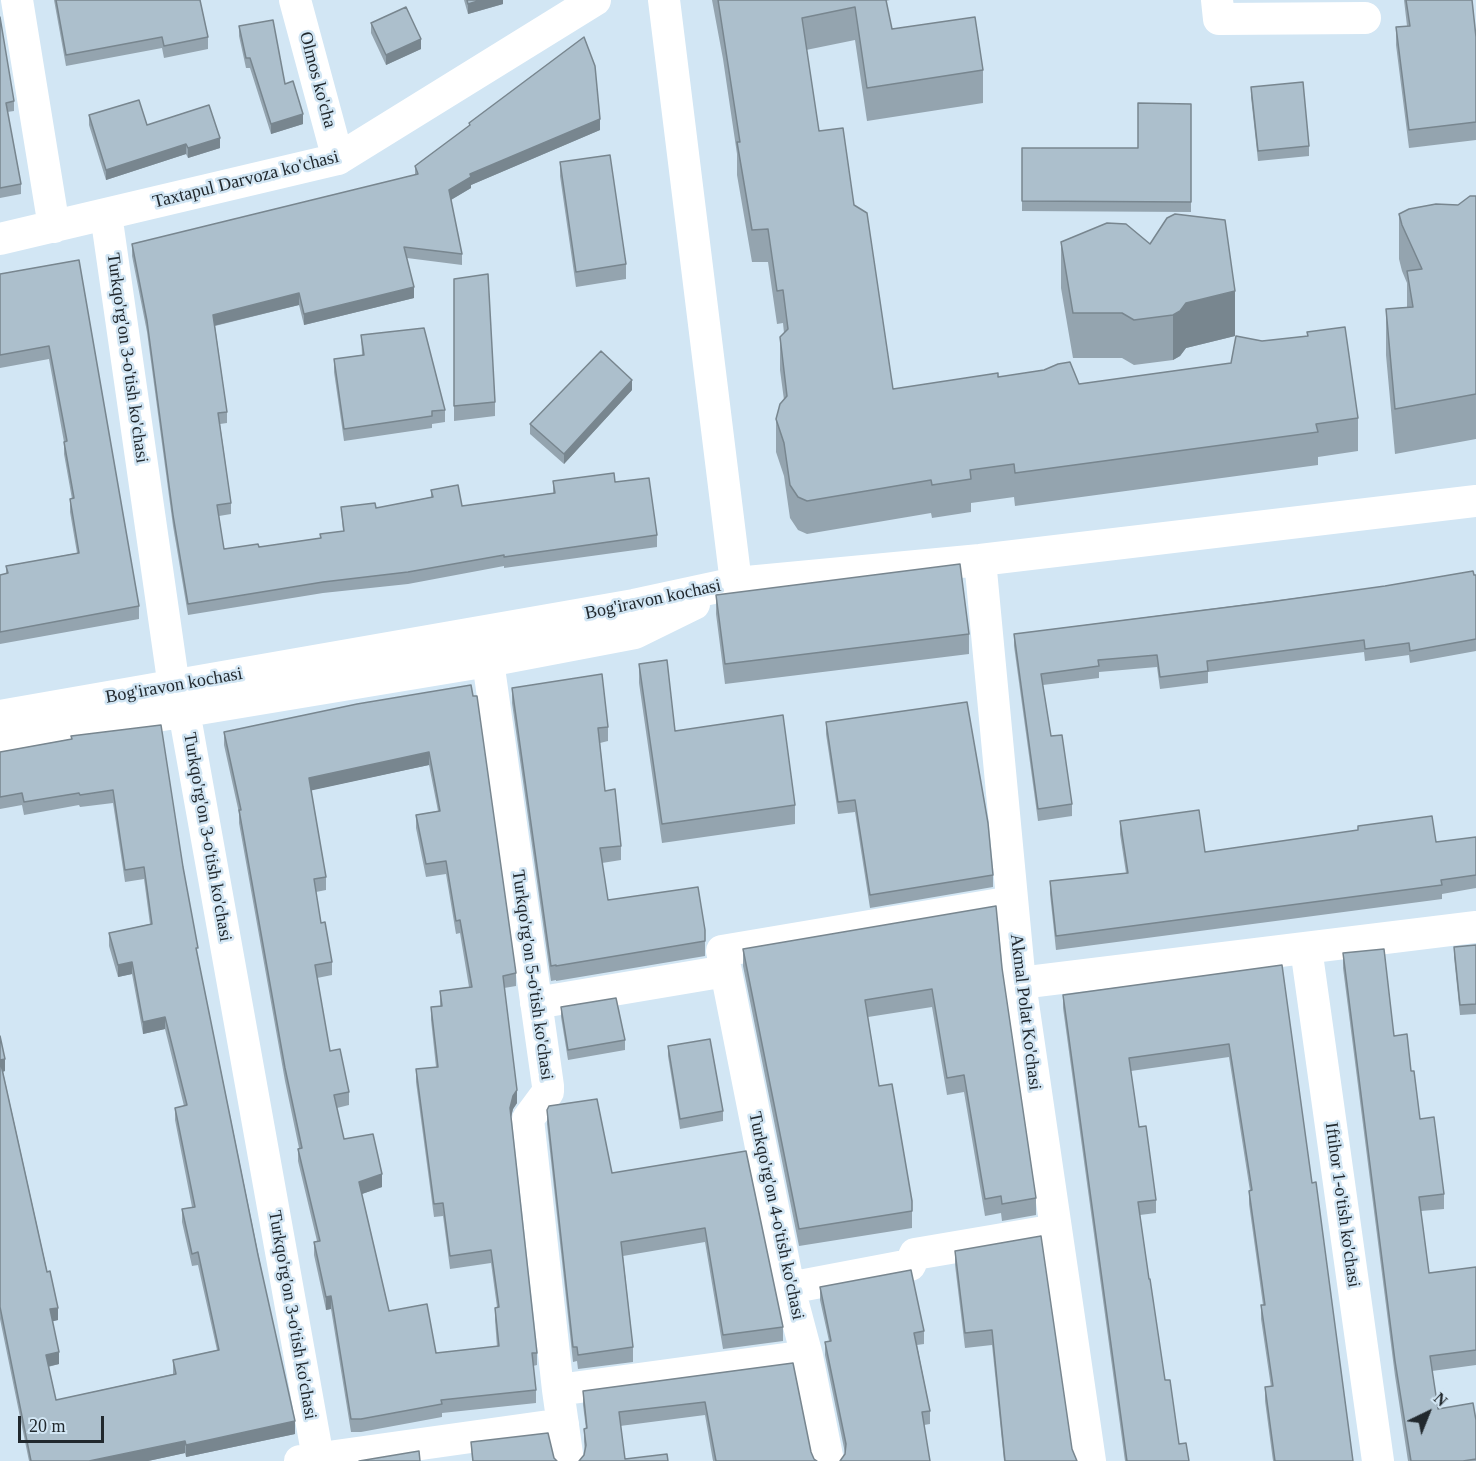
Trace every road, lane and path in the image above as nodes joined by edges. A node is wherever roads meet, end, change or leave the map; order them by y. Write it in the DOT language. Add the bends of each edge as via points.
graph roads {
  1 [pos="17,0"];
  2 [pos="295,0"];
  3 [pos="595,0"];
  4 [pos="664,0"];
  5 [pos="1217,0"];
  6 [pos="1365,18"];
  7 [pos="338,159"];
  8 [pos="106,214"];
  9 [pos="54,226"];
  10 [pos="0,239"];
  11 [pos="1476,501"];
  12 [pos="980,560"];
  13 [pos="736,583"];
  14 [pos="488,661"];
  15 [pos="179,699"];
  16 [pos="0,716"];
  17 [pos="0,742"];
  18 [pos="1012,902"];
  19 [pos="1476,927"];
  20 [pos="1306,948"];
  21 [pos="724,961"];
  22 [pos="1020,983"];
  23 [pos="536,1003"];
  24 [pos="1056,1230"];
  25 [pos="789,1288"];
  26 [pos="807,1356"];
  27 [pos="558,1390"];
  28 [pos="563,1424"];
  29 [pos="309,1460"];
  30 [pos="568,1461"];
  31 [pos="828,1461"];
  32 [pos="1090,1461"];
  33 [pos="1378,1461"];
  1 -- 9 [label="street"];
  2 -- 7 [label="street, Olmos ko'cha"];
  3 -- 7 [label="street, Taxtapul Darvoza ko'chasi"];
  4 -- 13 [label="street"];
  5 -- 6 [label="street" via="1219,19"];
  7 -- 8 [label="street, Taxtapul Darvoza ko'chasi"];
  8 -- 9 [label="street, Taxtapul Darvoza ko'chasi"];
  8 -- 15 [label="street, Turkqo'rg'on 3-o'tish ko'chasi"];
  9 -- 10 [label="street, Taxtapul Darvoza ko'chasi"];
  11 -- 12 [label="street"];
  12 -- 13 [label="street"];
  12 -- 18 [label="street, Akmal Polat Ko'chasi"];
  13 -- 14 [label="street, Bog'iravon kochasi" via="635,633"];
  13 -- 15 [label="street, Bog'iravon kochasi"];
  14 -- 15 [label="street, Bog'iravon kochasi"];
  14 -- 23 [label="street, Turkqo'rg'on 5-o'tish ko'chasi"];
  15 -- 16 [label="street, Bog'iravon kochasi"];
  15 -- 17 [label="street, Bog'iravon kochasi"];
  15 -- 29 [label="street, Turkqo'rg'on 3-o'tish ko'chasi"];
  18 -- 21 [label="street"];
  18 -- 22 [label="street, Akmal Polat Ko'chasi"];
  19 -- 20 [label="street"];
  20 -- 22 [label="street"];
  20 -- 33 [label="street, Iftihor 1-o'tish ko'chasi"];
  21 -- 23 [label="street"];
  21 -- 25 [label="street, Turkqo'rg'on 4-o'tish ko'chasi"];
  22 -- 24 [label="street, Akmal Polat Ko'chasi"];
  23 -- 27 [label="street, Turkqo'rg'on 5-o'tish ko'chasi" via="548,1092 528,1119"];
  24 -- 25 [label="street" via="915,1254 910,1265"];
  24 -- 32 [label="street, Akmal Polat Ko'chasi"];
  25 -- 26 [label="street, Turkqo'rg'on 4-o'tish ko'chasi"];
  26 -- 27 [label="street"];
  26 -- 31 [label="street, Turkqo'rg'on 4-o'tish ko'chasi"];
  27 -- 28 [label="street, Turkqo'rg'on 5-o'tish ko'chasi"];
  28 -- 29 [label="street"];
  28 -- 30 [label="street, Turkqo'rg'on 5-o'tish ko'chasi"];
}
